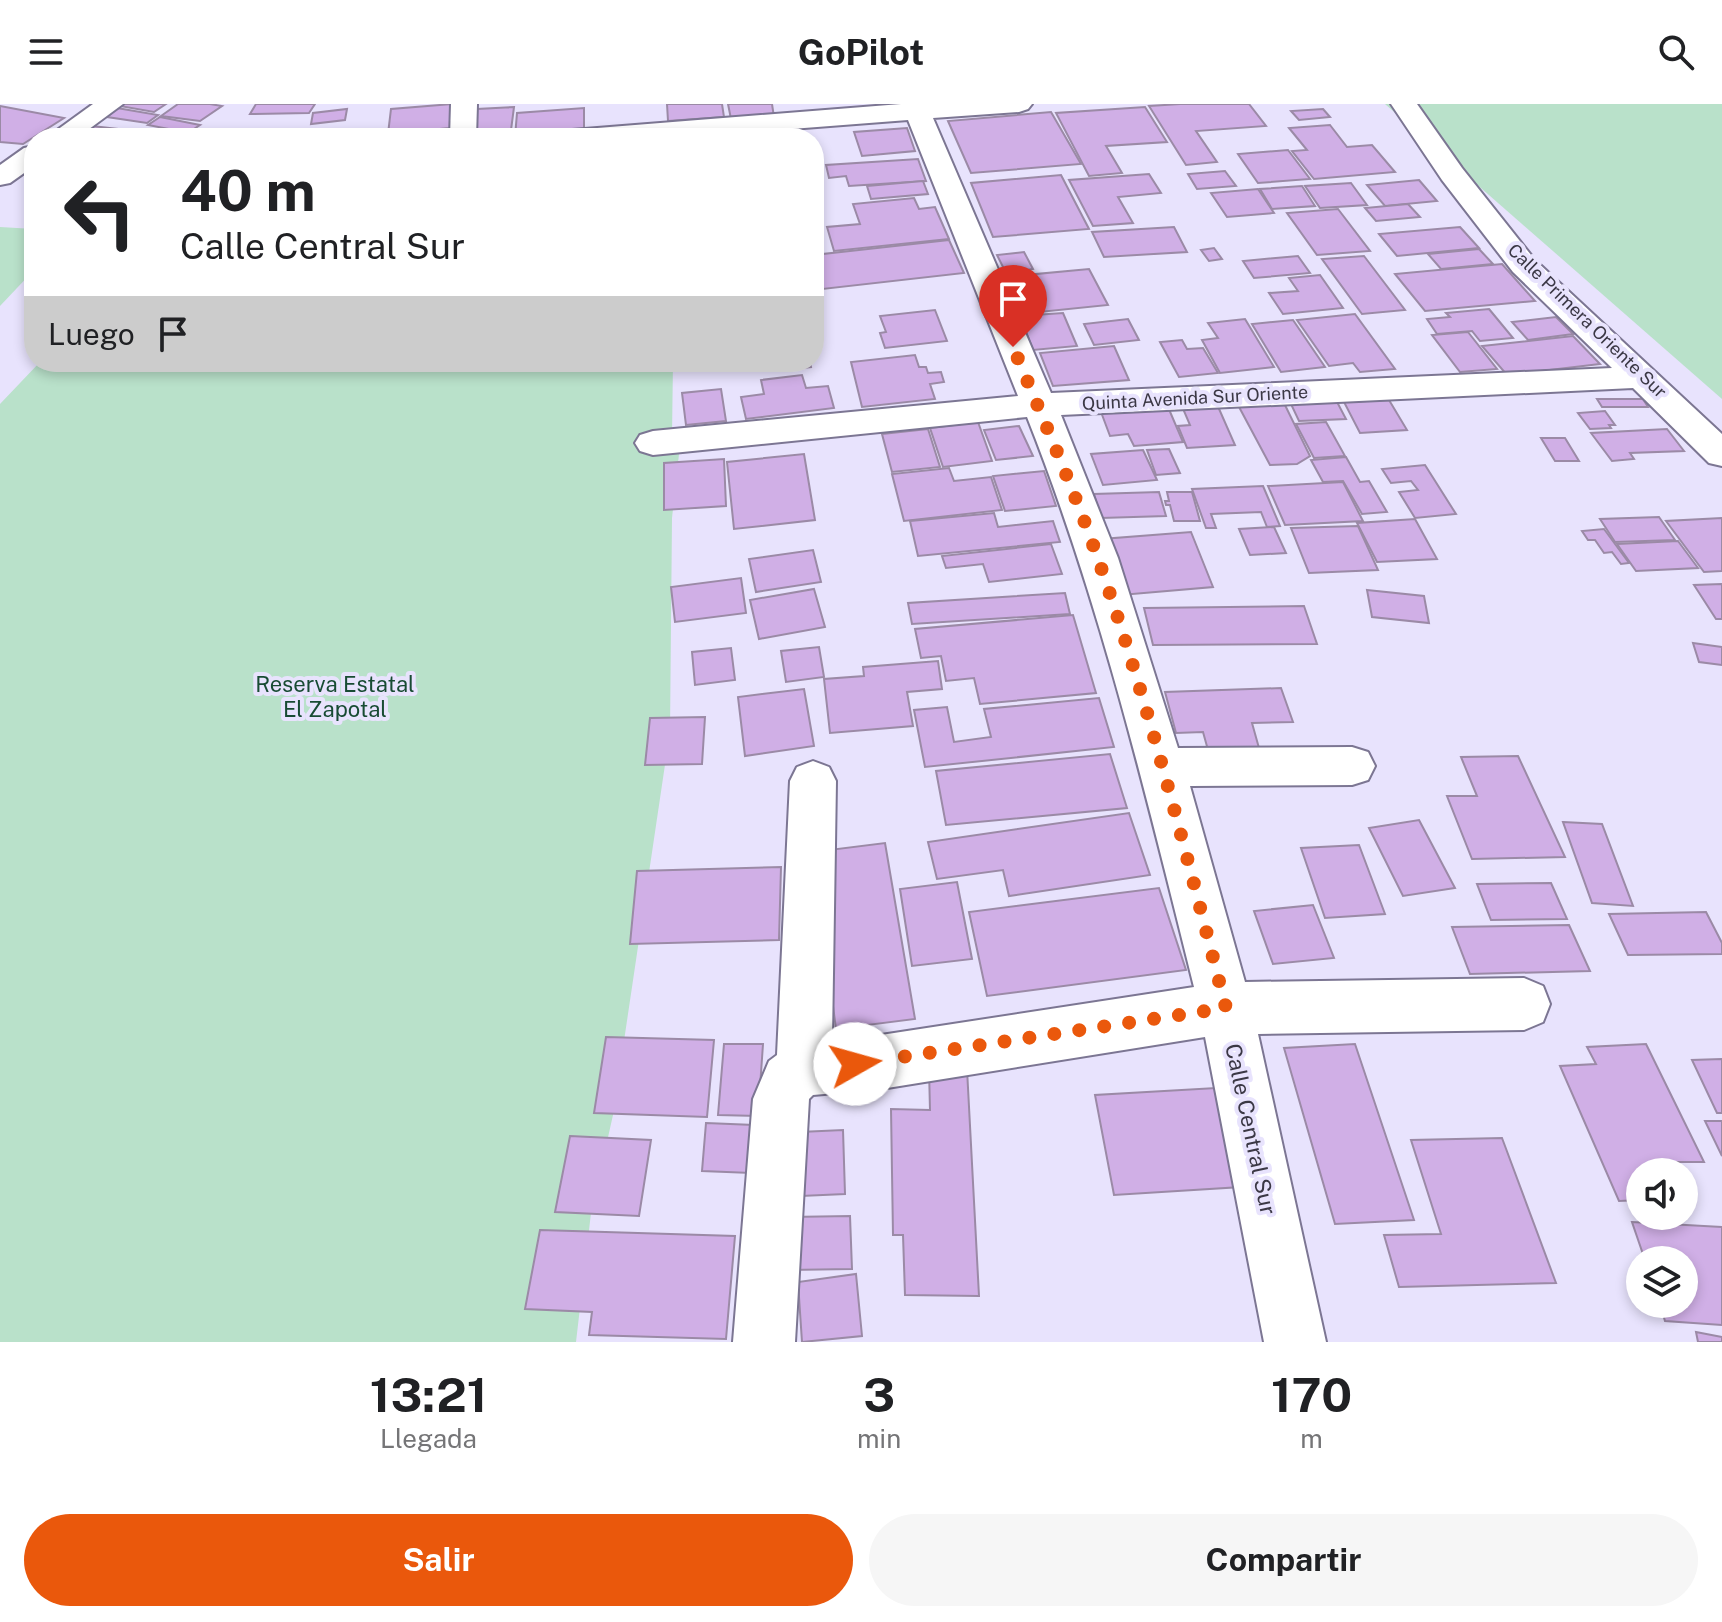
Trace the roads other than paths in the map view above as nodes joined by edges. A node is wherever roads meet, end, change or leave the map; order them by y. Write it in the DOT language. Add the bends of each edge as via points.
graph roads {
  1 [pos="110,104"];
  2 [pos="464,104"];
  3 [pos="1019,104"];
  4 [pos="1404,104"];
  5 [pos="915,109"];
  6 [pos="74,128"];
  7 [pos="463,128"];
  8 [pos="690,128"];
  9 [pos="24,161"];
  10 [pos="0,177"];
  11 [pos="24,186"];
  12 [pos="0,188"];
  13 [pos="1643,377"];
  14 [pos="1037,405"];
  15 [pos="653,443"];
  16 [pos="1722,454"];
  17 [pos="1352,766"];
  18 [pos="1162,767"];
  19 [pos="813,781"];
  20 [pos="1524,1004"];
  21 [pos="1226,1008"];
  22 [pos="804,1069"];
  23 [pos="764,1342"];
  24 [pos="1295,1342"];
  1 -- 6 [label="street"];
  2 -- 7 [label="street"];
  3 -- 5 [label="street"];
  4 -- 13 [label="street, Calle Primera Oriente Sur" via="1524,266"];
  5 -- 8 [label="street"];
  5 -- 14 [label="street, Calle Central Sur"];
  9 -- 10 [label="street"];
  11 -- 12 [label="street"];
  13 -- 14 [label="street, Quinta Avenida Sur Oriente"];
  13 -- 16 [label="street, Calle Primera Oriente Sur"];
  14 -- 15 [label="street, Quinta Avenida Sur Oriente"];
  14 -- 18 [label="street, Calle Central Sur" via="1098,558"];
  17 -- 18 [label="street"];
  18 -- 21 [label="street, Calle Central Sur"];
  19 -- 22 [label="street"];
  20 -- 21 [label="street"];
  21 -- 22 [label="street" via="881,1062"];
  21 -- 24 [label="street, Calle Central Sur"];
  22 -- 23 [label="street" via="788,1080 781,1099"];
}
